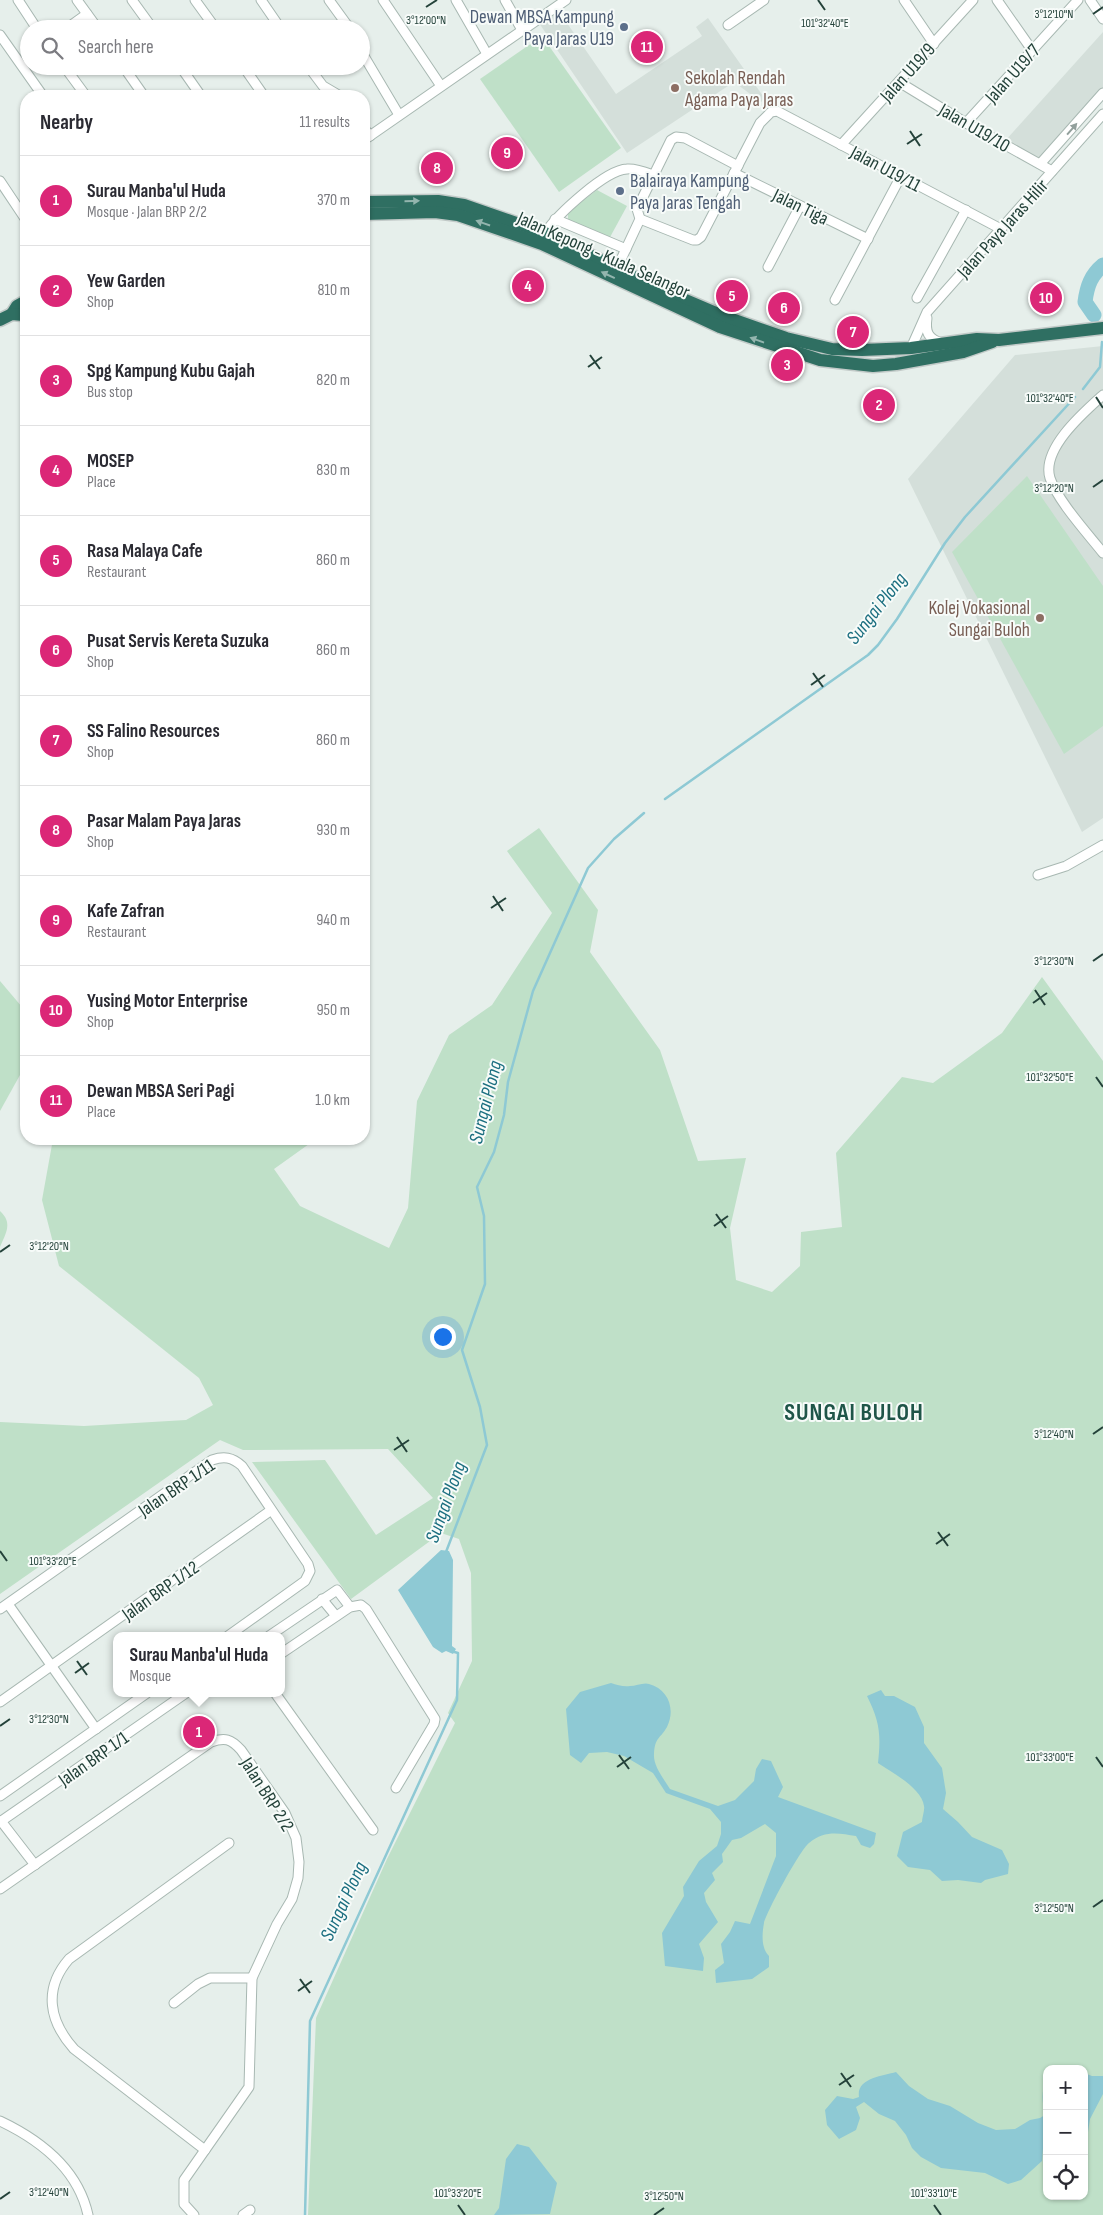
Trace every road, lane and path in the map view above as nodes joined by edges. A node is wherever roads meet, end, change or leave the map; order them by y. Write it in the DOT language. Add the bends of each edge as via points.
graph roads {
  1 [pos="18,0"];
  2 [pos="77,0"];
  3 [pos="132,0"];
  4 [pos="195,0"];
  5 [pos="261,0"];
  6 [pos="329,0"];
  7 [pos="383,0"];
  8 [pos="456,0"];
  9 [pos="505,0"];
  10 [pos="566,0"];
  11 [pos="764,0"];
  12 [pos="904,0"];
  13 [pos="973,0"];
  14 [pos="997,0"];
  15 [pos="1078,0"];
  16 [pos="1090,0"];
  17 [pos="88,14"];
  18 [pos="1103,19"];
  19 [pos="32,20"];
  20 [pos="79,20"];
  21 [pos="92,20"];
  22 [pos="146,20"];
  23 [pos="209,20"];
  24 [pos="275,20"];
  25 [pos="343,20"];
  26 [pos="728,25"];
  27 [pos="522,30"];
  28 [pos="0,35"];
  29 [pos="934,44"];
  30 [pos="1032,50"];
  31 [pos="487,54"];
  32 [pos="20,64"];
  33 [pos="370,66"];
  34 [pos="28,75"];
  35 [pos="71,75"];
  36 [pos="129,75"];
  37 [pos="186,75"];
  38 [pos="249,75"];
  39 [pos="315,75"];
  40 [pos="899,82"];
  41 [pos="441,86"];
  42 [pos="38,90"];
  43 [pos="82,90"];
  44 [pos="140,90"];
  45 [pos="197,90"];
  46 [pos="260,90"];
  47 [pos="330,90"];
  48 [pos="1103,93"];
  49 [pos="1103,114"];
  50 [pos="399,115"];
  51 [pos="966,123"];
  52 [pos="370,136"];
  53 [pos="841,145"];
  54 [pos="1040,164"];
  55 [pos="736,170"];
  56 [pos="1052,171"];
  57 [pos="653,175"];
  58 [pos="901,176"];
  59 [pos="0,181"];
  60 [pos="370,202"];
  61 [pos="800,206"];
  62 [pos="966,210"];
  63 [pos="20,211"];
  64 [pos="370,214"];
  65 [pos="555,219"];
  66 [pos="640,219"];
  67 [pos="1001,229"];
  68 [pos="545,232"];
  69 [pos="868,239"];
  70 [pos="626,249"];
  71 [pos="768,267"];
  72 [pos="617,268"];
  73 [pos="917,298"];
  74 [pos="835,300"];
  75 [pos="20,304"];
  76 [pos="927,312"];
  77 [pos="12,314"];
  78 [pos="20,315"];
  79 [pos="0,320"];
  80 [pos="1103,328"];
  81 [pos="999,340"];
  82 [pos="945,344"];
  83 [pos="911,348"];
  84 [pos="963,352"];
  85 [pos="820,360"];
  86 [pos="1103,395"];
  87 [pos="1103,553"];
  88 [pos="1103,844"];
  89 [pos="1038,875"];
  90 [pos="270,1511"];
  91 [pos="322,1599"];
  92 [pos="8,1604"];
  93 [pos="350,1607"];
  94 [pos="0,1609"];
  95 [pos="336,1616"];
  96 [pos="234,1632"];
  97 [pos="275,1632"];
  98 [pos="285,1651"];
  99 [pos="51,1666"];
  100 [pos="141,1697"];
  101 [pos="180,1697"];
  102 [pos="278,1697"];
  103 [pos="0,1702"];
  104 [pos="96,1729"];
  105 [pos="396,1788"];
  106 [pos="0,1796"];
  107 [pos="0,1822"];
  108 [pos="373,1830"];
  109 [pos="229,1843"];
  110 [pos="35,1865"];
  111 [pos="0,1889"];
  112 [pos="252,1978"];
  113 [pos="174,2003"];
  114 [pos="0,2121"];
  115 [pos="204,2150"];
  116 [pos="88,2215"];
  117 [pos="194,2215"];
  1 -- 19 [label="street"];
  2 -- 17 [label="street"];
  3 -- 22 [label="street"];
  4 -- 23 [label="street"];
  5 -- 24 [label="street"];
  6 -- 25 [label="street"];
  7 -- 41 [label="street"];
  8 -- 31 [label="street"];
  9 -- 27 [label="street"];
  10 -- 27 [label="street"];
  11 -- 26 [label="street"];
  12 -- 29 [label="street"];
  13 -- 29 [label="street, Jalan U19/9"];
  14 -- 30 [label="street"];
  15 -- 30 [label="street, Jalan U19/7"];
  16 -- 18 [label="street"];
  17 -- 20 [label="street"];
  17 -- 21 [label="street"];
  27 -- 31 [label="street"];
  28 -- 32 [label="street"];
  29 -- 40 [label="street, Jalan U19/9"];
  30 -- 51 [label="street, Jalan U19/7"];
  31 -- 41 [label="street"];
  33 -- 50 [label="street"];
  34 -- 42 [label="street"];
  35 -- 43 [label="street"];
  36 -- 44 [label="street"];
  37 -- 45 [label="street"];
  38 -- 46 [label="street"];
  39 -- 47 [label="street"];
  40 -- 51 [label="street, Jalan U19/10"];
  40 -- 53 [label="street, Jalan U19/9"];
  41 -- 50 [label="street"];
  54 -- 48 [label="street, one-way"];
  49 -- 56 [label="street, Jalan Paya Jaras Hilir"];
  50 -- 52 [label="street"];
  51 -- 54 [label="street, Jalan U19/10"];
  53 -- 55 [label="street, Jalan U19/11" via="782,113 771,112 760,123"];
  53 -- 58 [label="street, Jalan U19/11"];
  54 -- 56 [label="street, Jalan U19/10"];
  55 -- 57 [label="street, Jalan Tiga" via="685,138 676,137 668,145"];
  55 -- 61 [label="street, Jalan Tiga"];
  55 -- 66 [label="street" via="697,240"];
  56 -- 67 [label="street, Jalan Paya Jaras Hilir"];
  57 -- 65 [label="street" via="627,169 613,173"];
  57 -- 66 [label="street" via="637,209"];
  58 -- 62 [label="street, Jalan U19/11"];
  58 -- 69 [label="street"];
  59 -- 63 [label="street"];
  60 -- 68 [label="highway, Jalan Kepong - Kuala Selangor, one-way" via="438,201 464,205"];
  61 -- 69 [label="street, Jalan Tiga"];
  61 -- 71 [label="street"];
  62 -- 67 [label="street, Jalan U19/11"];
  62 -- 73 [label="street"];
  85 -- 64 [label="highway, Jalan Kepong - Kuala Selangor, one-way" via="720,327 542,244 458,215 435,212"];
  65 -- 68 [label="street"];
  65 -- 70 [label="street"];
  66 -- 70 [label="street"];
  67 -- 76 [label="street, Jalan Paya Jaras Hilir"];
  68 -- 72 [label="highway, Jalan Kepong - Kuala Selangor"];
  69 -- 74 [label="street"];
  70 -- 72 [label="street"];
  72 -- 83 [label="highway, Jalan Kepong - Kuala Selangor" via="722,316 786,338 844,350"];
  75 -- 77 [label="highway"];
  76 -- 82 [label="street" via="927,334 932,340"];
  76 -- 83 [label="street, Jalan Paya Jaras Hilir"];
  77 -- 78 [label="highway"];
  77 -- 79 [label="highway"];
  80 -- 81 [label="highway, Jalan Kepong - Kuala Selangor"];
  81 -- 82 [label="highway, Jalan Kepong - Kuala Selangor" via="977,339"];
  81 -- 84 [label="highway, Jalan Kepong - Kuala Selangor"];
  82 -- 83 [label="highway, Jalan Kepong - Kuala Selangor"];
  83 -- 84 [label="highway" via="926,355"];
  83 -- 85 [label="highway" via="900,356 884,360"];
  84 -- 85 [label="highway, Jalan Kepong - Kuala Selangor" via="873,366"];
  86 -- 87 [label="street" via="1067,430 1049,460 1050,477 1058,494"];
  88 -- 89 [label="street" via="1066,866"];
  90 -- 92 [label="street, Jalan BRP 1/11" via="235,1459 221,1457 212,1460"];
  90 -- 96 [label="street, Jalan BRP 1/11" via="310,1571 305,1581"];
  90 -- 99 [label="street, Jalan BRP 1/12"];
  91 -- 93 [label="street" via="337,1590"];
  91 -- 95 [label="street"];
  91 -- 97 [label="street"];
  92 -- 94 [label="street, Jalan BRP 1/11"];
  92 -- 99 [label="street"];
  93 -- 95 [label="street"];
  93 -- 105 [label="street" via="362,1605 366,1609 435,1719"];
  95 -- 98 [label="street"];
  99 -- 103 [label="street, Jalan BRP 1/12"];
  99 -- 104 [label="street"];
  100 -- 104 [label="street"];
  101 -- 107 [label="street, Jalan BRP 1/1"];
  102 -- 108 [label="street"];
  104 -- 106 [label="street"];
  107 -- 110 [label="street"];
  109 -- 115 [label="street" via="69,1959 59,1970 53,1990 54,2018 58,2029 74,2049"];
  110 -- 111 [label="street, Jalan BRP 2/2"];
  110 -- 112 [label="street, Jalan BRP 2/2" via="211,1742 220,1738 234,1742 285,1813 296,1838 299,1862 292,1899"];
  112 -- 113 [label="street" via="210,1978"];
  112 -- 115 [label="street, Jalan BRP 2/2" via="249,2087"];
  114 -- 116 [label="street" via="24,2133 69,2172 82,2194"];
  115 -- 117 [label="street, Jalan BRP 2/2" via="184,2180 184,2204"];
}
